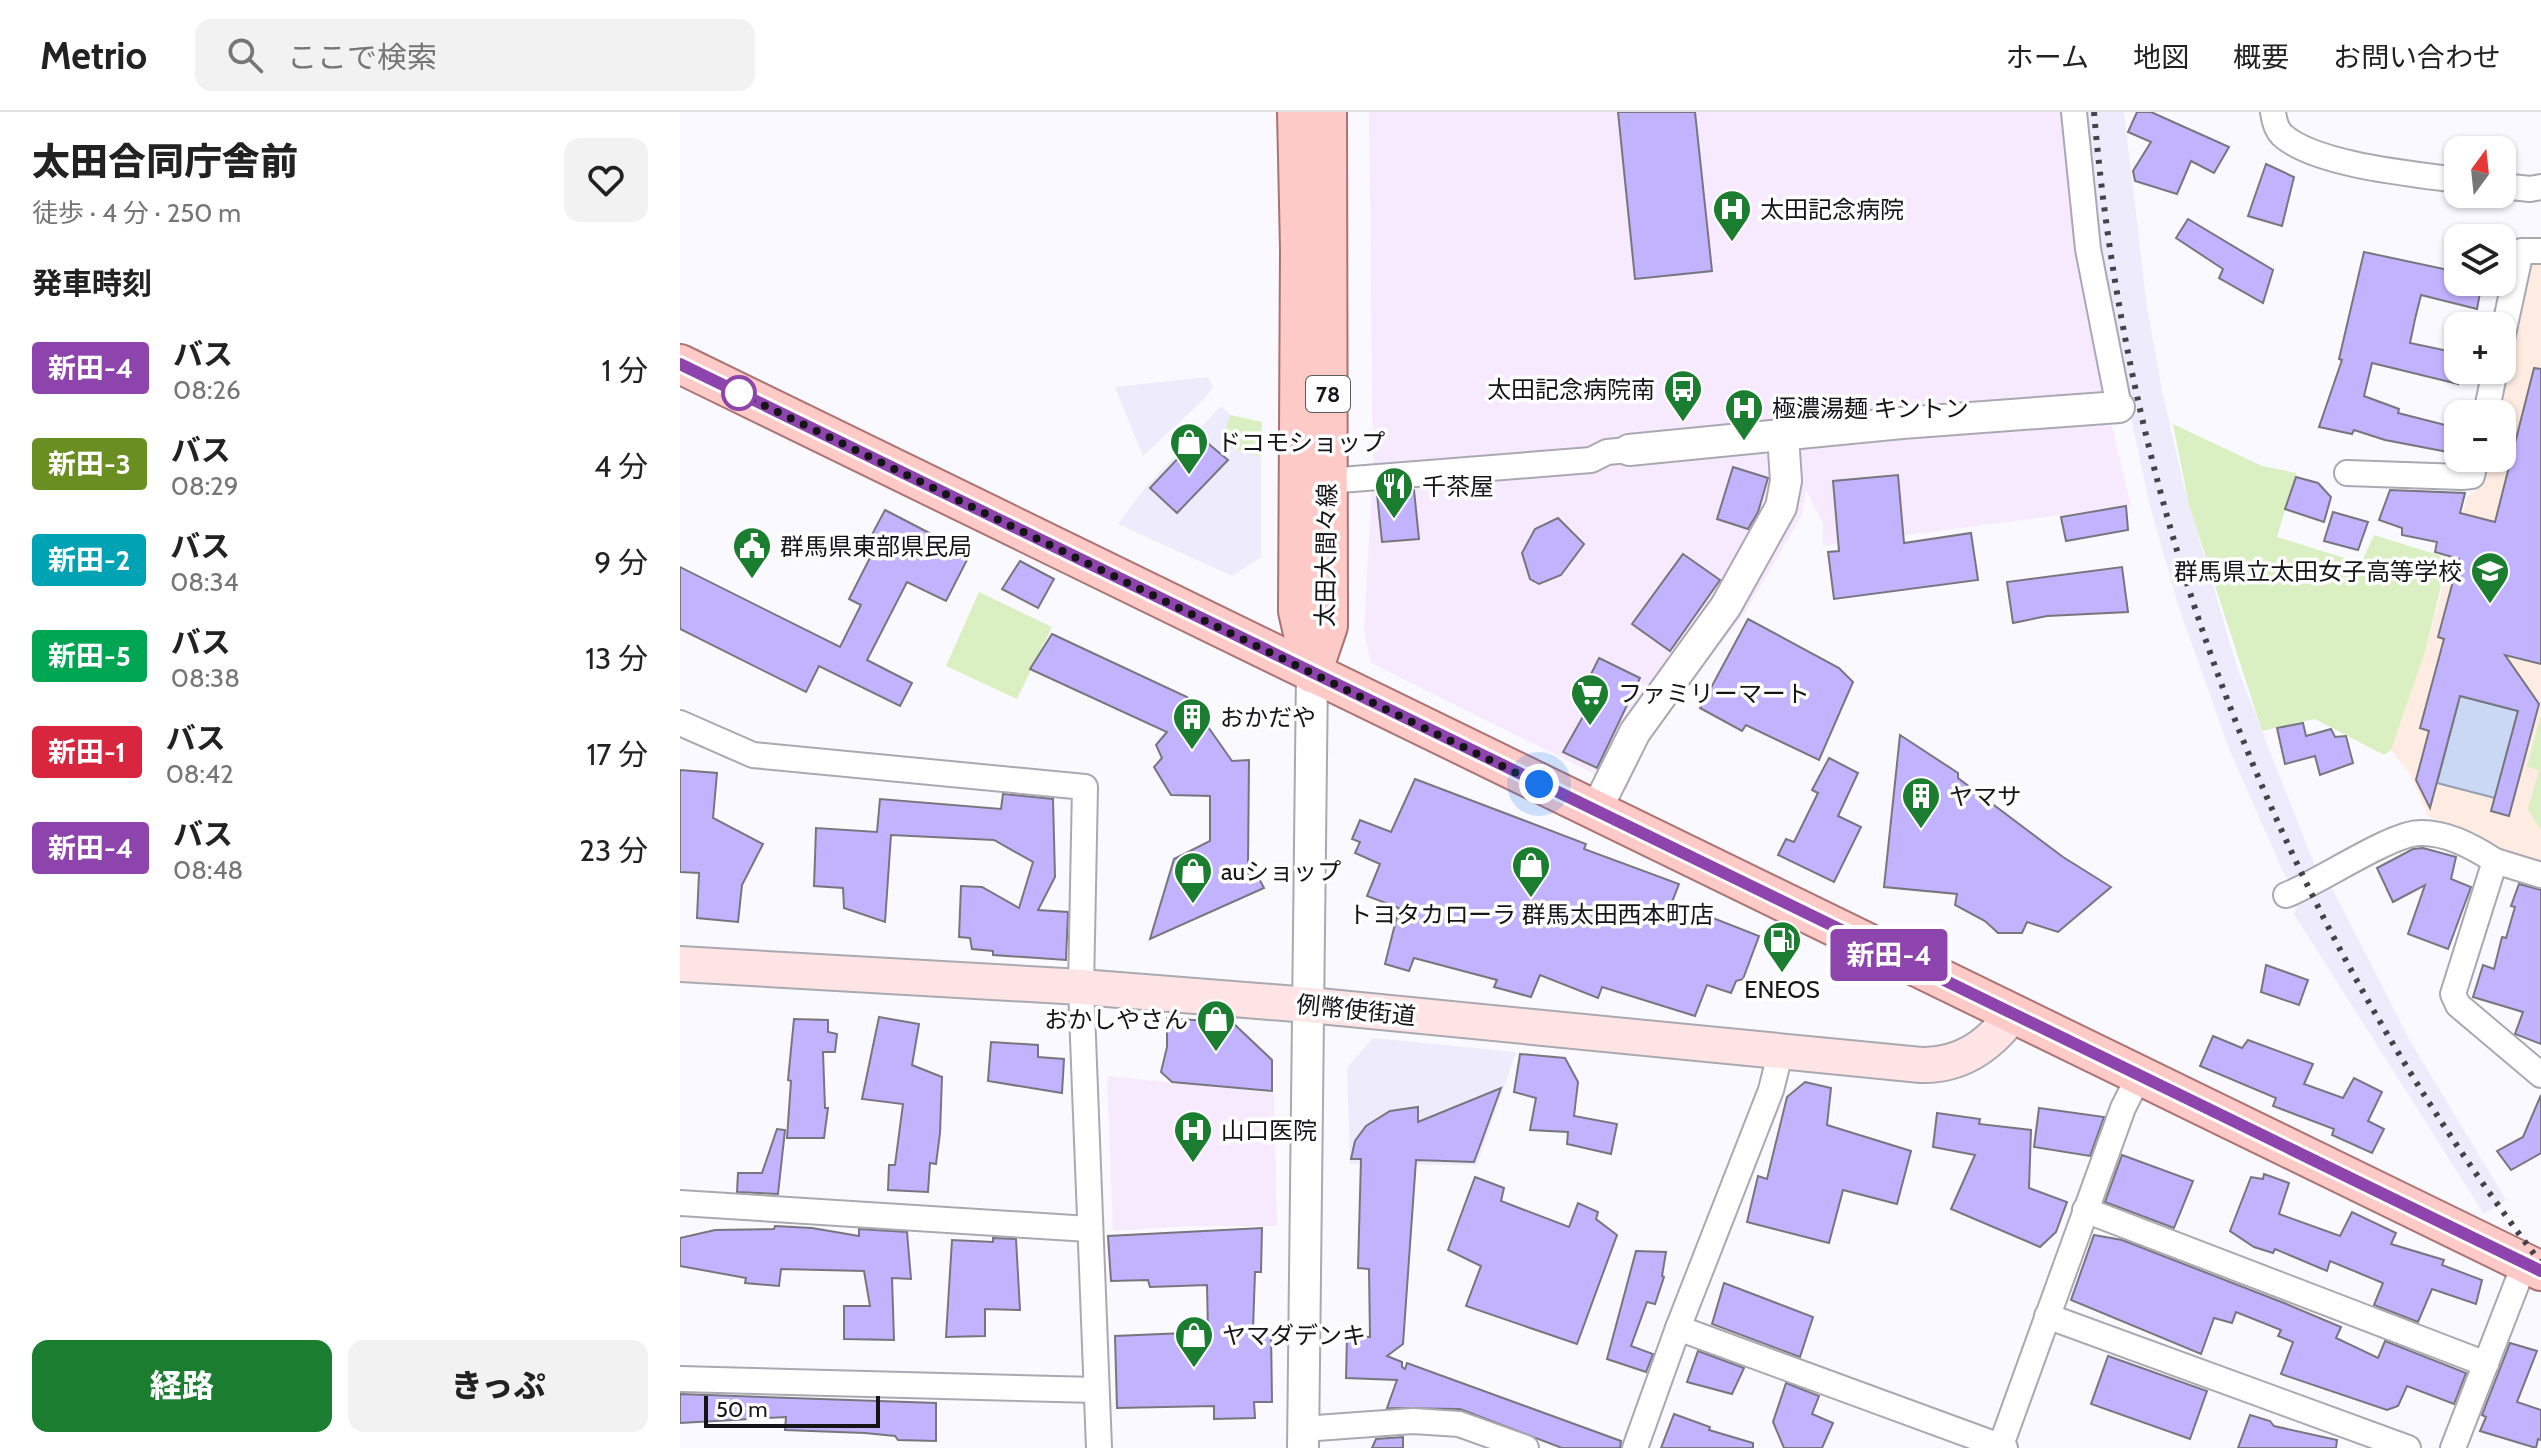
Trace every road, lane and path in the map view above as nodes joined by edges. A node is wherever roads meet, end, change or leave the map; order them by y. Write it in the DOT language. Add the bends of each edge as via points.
graph roads {
  1 [pos="1297,112"];
  2 [pos="1327,112"];
  3 [pos="2074,112"];
  4 [pos="2273,112"];
  5 [pos="2444,178"];
  6 [pos="2541,187"];
  7 [pos="2516,188"];
  8 [pos="2541,251"];
  9 [pos="2508,312"];
  10 [pos="680,364"];
  11 [pos="2119,407"];
  12 [pos="1783,435"];
  13 [pos="1629,450"];
  14 [pos="2473,472"];
  15 [pos="2347,473"];
  16 [pos="1328,481"];
  17 [pos="1312,673"];
  18 [pos="680,723"];
  19 [pos="1595,812"];
  20 [pos="2495,861"];
  21 [pos="2541,875"];
  22 [pos="2286,895"];
  23 [pos="680,964"];
  24 [pos="1081,987"];
  25 [pos="1309,1005"];
  26 [pos="2012,1015"];
  27 [pos="1780,1054"];
  28 [pos="2541,1075"];
  29 [pos="2139,1076"];
  30 [pos="680,1203"];
  31 [pos="2085,1210"];
  32 [pos="1089,1229"];
  33 [pos="2533,1268"];
  34 [pos="2047,1316"];
  35 [pos="1678,1328"];
  36 [pos="2486,1364"];
  37 [pos="680,1379"];
  38 [pos="1096,1390"];
  39 [pos="1462,1436"];
  40 [pos="1303,1438"];
  41 [pos="2002,1447"];
  42 [pos="1099,1448"];
  43 [pos="1526,1448"];
  44 [pos="1635,1448"];
  45 [pos="2408,1448"];
  46 [pos="2453,1448"];
  1 -- 17 [label="main road, 太田大間々線 / 78" via="1298,611"];
  2 -- 16 [label="main road, 太田大間々線 / 78"];
  3 -- 11 [label="street" via="2088,249"];
  4 -- 5 [label="street" via="2281,134 2306,149 2378,169"];
  6 -- 7 [label="street"];
  8 -- 9 [label="street" via="2521,251"];
  10 -- 17 [label="main road"];
  11 -- 12 [label="street"];
  12 -- 13 [label="street"];
  12 -- 19 [label="street" via="1786,481 1781,507 1726,606 1635,732"];
  13 -- 16 [label="street" via="1591,460"];
  14 -- 15 [label="street" via="2462,477"];
  16 -- 17 [label="main road, 太田大間々線 / 78" via="1328,626"];
  17 -- 19 [label="main road"];
  17 -- 25 [label="street"];
  18 -- 24 [label="street" via="753,755 1085,787"];
  19 -- 26 [label="main road"];
  20 -- 21 [label="street"];
  20 -- 22 [label="street" via="2477,849 2417,832"];
  20 -- 28 [label="street" via="2453,994 2458,1005"];
  23 -- 24 [label="main road, 例幣使街道"];
  24 -- 25 [label="main road, 例幣使街道"];
  24 -- 32 [label="street"];
  25 -- 27 [label="main road, 例幣使街道"];
  25 -- 40 [label="street"];
  26 -- 27 [label="main road, 例幣使街道" via="1991,1039 1950,1064"];
  26 -- 29 [label="main road"];
  27 -- 35 [label="street" via="1771,1090"];
  29 -- 31 [label="street"];
  29 -- 33 [label="main road"];
  30 -- 32 [label="street"];
  31 -- 34 [label="street"];
  31 -- 36 [label="street"];
  32 -- 38 [label="street"];
  33 -- 36 [label="street"];
  34 -- 41 [label="street"];
  34 -- 45 [label="street"];
  35 -- 41 [label="street"];
  35 -- 44 [label="street"];
  36 -- 46 [label="street"];
  37 -- 38 [label="street"];
  38 -- 42 [label="street"];
  39 -- 40 [label="street" via="1413,1421"];
  39 -- 43 [label="street"];
}
